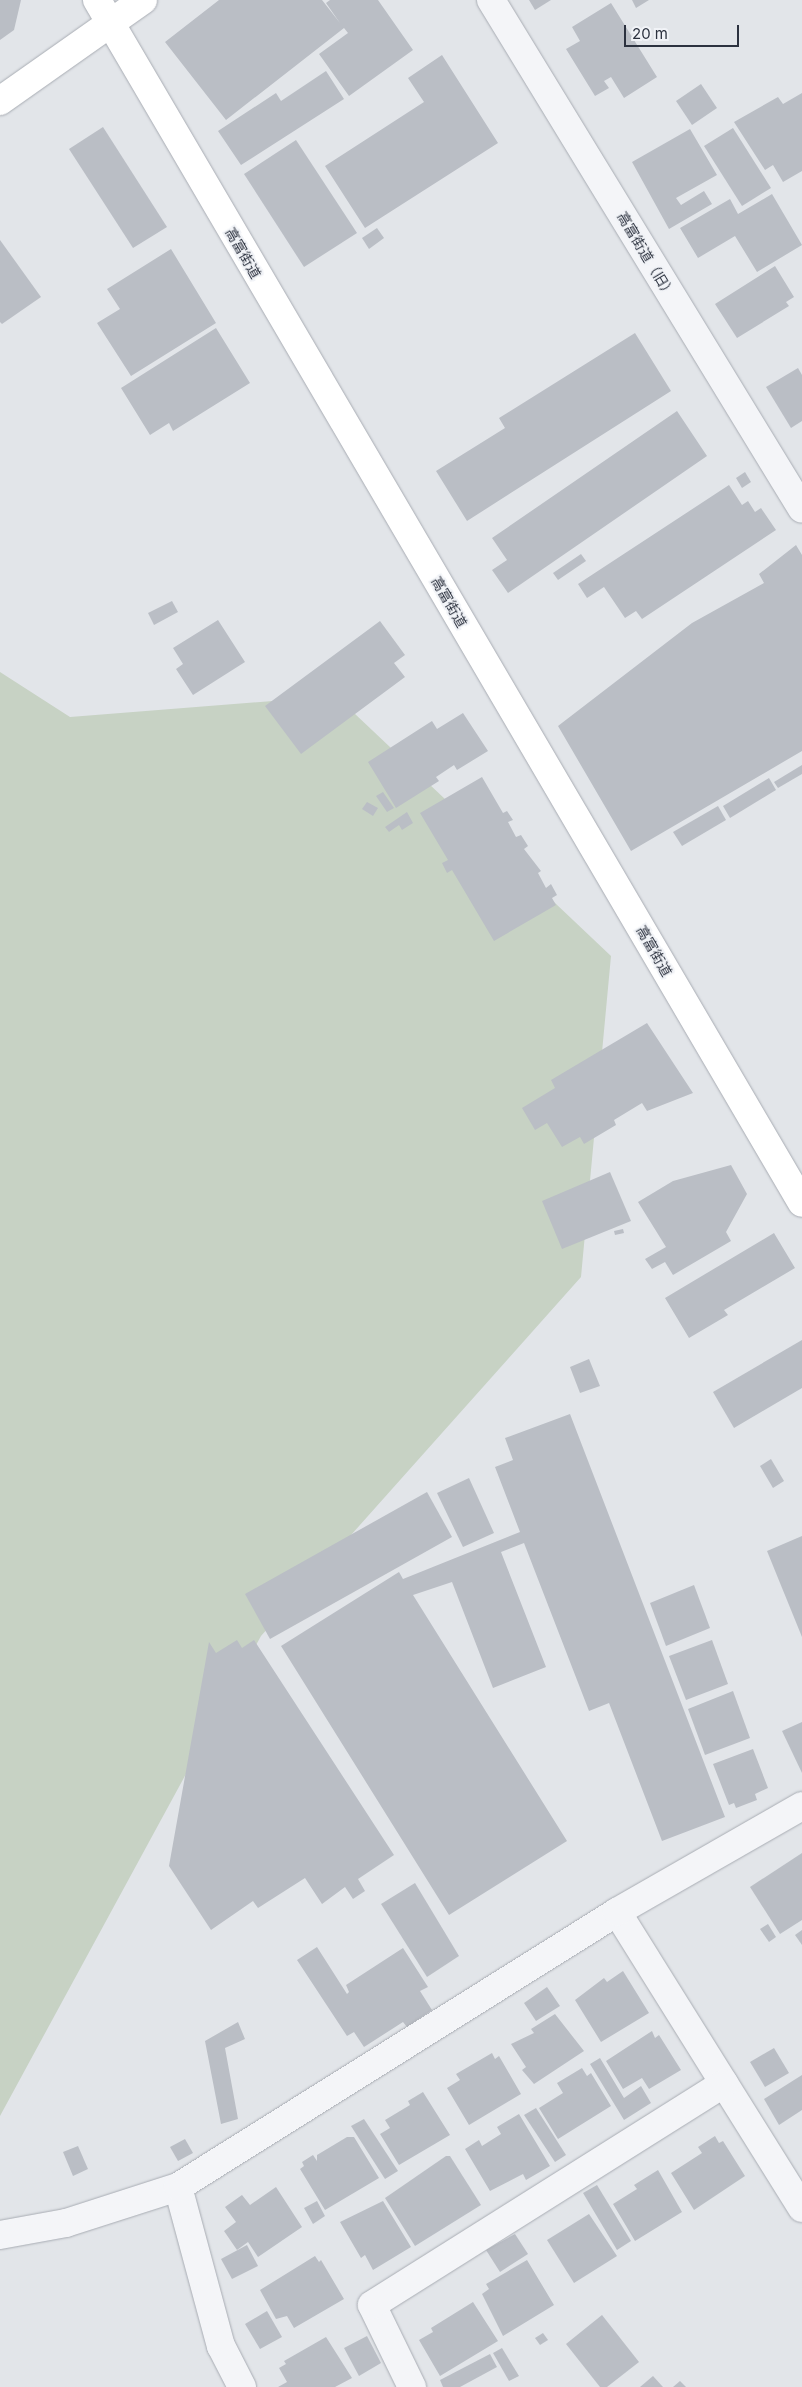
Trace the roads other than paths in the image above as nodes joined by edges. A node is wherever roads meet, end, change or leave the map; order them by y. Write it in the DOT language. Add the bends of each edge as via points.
graph roads {
  1 [pos="142,0"];
  2 [pos="491,0"];
  3 [pos="102,11"];
  4 [pos="0,102"];
  5 [pos="802,509"];
  6 [pos="802,1202"];
  7 [pos="802,1806"];
  8 [pos="617,1912"];
  9 [pos="724,2083"];
  10 [pos="178,2187"];
  11 [pos="802,2208"];
  12 [pos="0,2235"];
  13 [pos="242,2387"];
  14 [pos="412,2387"];
  1 -- 3 [label="street"];
  2 -- 5 [label="street, 高富街道（旧）"];
  3 -- 4 [label="street"];
  3 -- 6 [label="street, 高富街道"];
  7 -- 8 [label="street"];
  8 -- 9 [label="street"];
  8 -- 10 [label="street"];
  9 -- 11 [label="street"];
  9 -- 14 [label="street" via="372,2306"];
  10 -- 12 [label="street" via="66,2223"];
  10 -- 13 [label="street" via="222,2346"];
}
